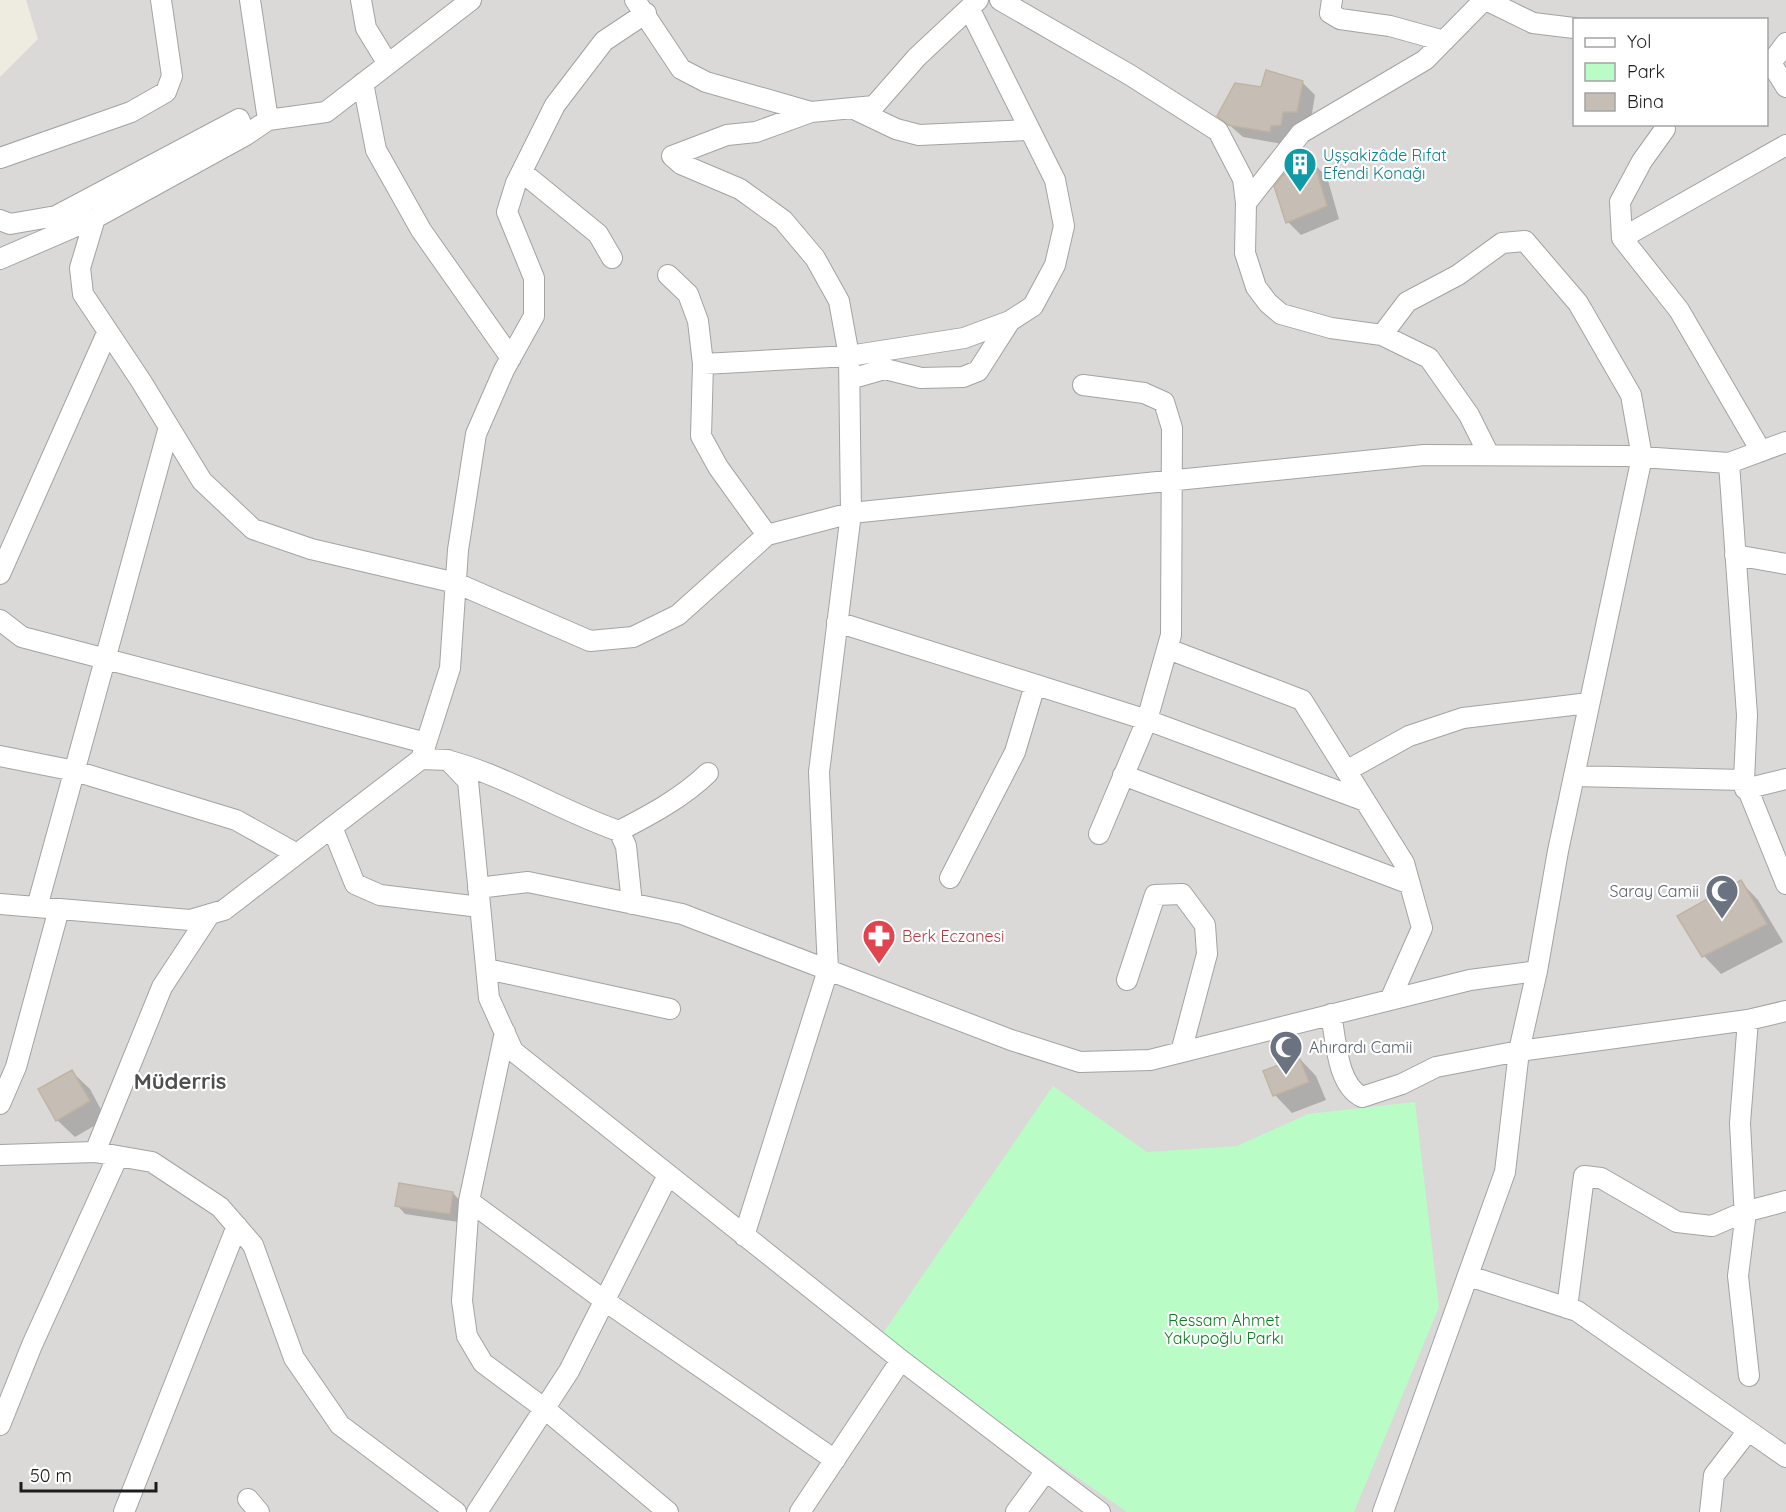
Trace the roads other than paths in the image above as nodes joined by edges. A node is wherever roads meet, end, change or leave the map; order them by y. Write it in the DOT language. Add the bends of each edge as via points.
graph roads {
  1 [pos="161,0"];
  2 [pos="250,0"];
  3 [pos="361,0"];
  4 [pos="471,0"];
  5 [pos="999,0"];
  6 [pos="1332,0"];
  7 [pos="1485,0"];
  8 [pos="974,5"];
  9 [pos="641,7"];
  10 [pos="1573,28"];
  11 [pos="1444,41"];
  12 [pos="1786,43"];
  13 [pos="1769,62"];
  14 [pos="388,64"];
  15 [pos="363,83"];
  16 [pos="1786,87"];
  17 [pos="852,108"];
  18 [pos="811,111"];
  19 [pos="268,120"];
  20 [pos="1665,129"];
  21 [pos="1029,130"];
  22 [pos="246,135"];
  23 [pos="1786,145"];
  24 [pos="0,158"];
  25 [pos="522,172"];
  26 [pos="1246,203"];
  27 [pos="95,218"];
  28 [pos="0,220"];
  29 [pos="1622,238"];
  30 [pos="612,258"];
  31 [pos="0,259"];
  32 [pos="668,275"];
  33 [pos="1010,321"];
  34 [pos="107,333"];
  35 [pos="1382,335"];
  36 [pos="849,356"];
  37 [pos="511,358"];
  38 [pos="703,364"];
  39 [pos="850,379"];
  40 [pos="1083,385"];
  41 [pos="169,427"];
  42 [pos="1786,442"];
  43 [pos="1761,451"];
  44 [pos="1489,455"];
  45 [pos="1642,457"];
  46 [pos="1729,464"];
  47 [pos="1170,482"];
  48 [pos="851,513"];
  49 [pos="767,535"];
  50 [pos="1735,555"];
  51 [pos="1786,564"];
  52 [pos="0,574"];
  53 [pos="456,583"];
  54 [pos="0,620"];
  55 [pos="837,622"];
  56 [pos="1167,649"];
  57 [pos="105,659"];
  58 [pos="1035,685"];
  59 [pos="1589,703"];
  60 [pos="1147,720"];
  61 [pos="423,751"];
  62 [pos="0,756"];
  63 [pos="447,760"];
  64 [pos="75,771"];
  65 [pos="1346,771"];
  66 [pos="708,772"];
  67 [pos="1124,775"];
  68 [pos="1574,776"];
  69 [pos="1786,778"];
  70 [pos="1745,784"];
  71 [pos="1365,801"];
  72 [pos="332,827"];
  73 [pos="618,831"];
  74 [pos="1098,834"];
  75 [pos="297,854"];
  76 [pos="950,878"];
  77 [pos="1410,884"];
  78 [pos="1786,884"];
  79 [pos="479,897"];
  80 [pos="0,904"];
  81 [pos="632,904"];
  82 [pos="37,907"];
  83 [pos="59,909"];
  84 [pos="210,914"];
  85 [pos="487,969"];
  86 [pos="828,970"];
  87 [pos="1537,971"];
  88 [pos="1127,980"];
  89 [pos="1390,1000"];
  90 [pos="670,1009"];
  91 [pos="1786,1011"];
  92 [pos="1331,1014"];
  93 [pos="1748,1020"];
  94 [pos="505,1032"];
  95 [pos="1519,1051"];
  96 [pos="1181,1052"];
  97 [pos="0,1104"];
  98 [pos="95,1152"];
  99 [pos="0,1155"];
  100 [pos="118,1156"];
  101 [pos="668,1175"];
  102 [pos="1786,1201"];
  103 [pos="469,1202"];
  104 [pos="1744,1212"];
  105 [pos="237,1226"];
  106 [pos="744,1236"];
  107 [pos="1469,1276"];
  108 [pos="605,1301"];
  109 [pos="1567,1308"];
  110 [pos="901,1360"];
  111 [pos="1749,1376"];
  112 [pos="545,1409"];
  113 [pos="0,1425"];
  114 [pos="1748,1431"];
  115 [pos="1786,1457"];
  116 [pos="835,1460"];
  117 [pos="1046,1471"];
  118 [pos="124,1512"];
  119 [pos="456,1512"];
  120 [pos="477,1512"];
  121 [pos="668,1512"];
  122 [pos="800,1512"];
  123 [pos="1016,1512"];
  124 [pos="1100,1512"];
  125 [pos="1383,1512"];
  126 [pos="1710,1512"];
  1 -- 24 [label="street" via="172,76 166,92 131,112"];
  2 -- 19 [label="street"];
  3 -- 14 [label="street" via="366,28"];
  4 -- 14 [label="street"];
  5 -- 26 [label="street" via="1218,131 1243,179"];
  6 -- 11 [label="street" via="1330,13 1340,19 1390,26"];
  7 -- 10 [label="street" via="1533,22"];
  7 -- 11 [label="street"];
  8 -- 17 [label="street" via="917,57 874,106"];
  8 -- 21 [label="street"];
  9 -- 18 [label="street" via="681,69 706,82"];
  9 -- 25 [label="street" via="603,41 555,105"];
  11 -- 26 [label="street" via="1425,60 1300,133"];
  12 -- 13 [label="street"];
  13 -- 16 [label="street"];
  14 -- 15 [label="street"];
  15 -- 19 [label="street" via="326,112"];
  15 -- 37 [label="street" via="376,150 421,230"];
  17 -- 18 [label="street"];
  17 -- 21 [label="street" via="896,129 919,135"];
  18 -- 36 [label="street" via="756,132 728,135 672,156 681,164 740,189 783,220 815,258 839,301"];
  19 -- 22 [label="street"];
  20 -- 29 [label="street" via="1620,202"];
  21 -- 33 [label="street" via="1055,180 1064,226 1054,265 1033,306"];
  22 -- 27 [label="street"];
  22 -- 28 [label="street" via="239,119 56,216 10,224"];
  23 -- 29 [label="street"];
  25 -- 30 [label="street" via="598,234"];
  25 -- 37 [label="street" via="507,212 534,278 534,316"];
  26 -- 35 [label="street" via="1245,254 1256,286 1268,303 1281,314 1331,328"];
  27 -- 31 [label="street"];
  27 -- 34 [label="street" via="80,268 83,294"];
  29 -- 43 [label="street" via="1678,310"];
  32 -- 38 [label="street" via="688,294 698,321"];
  33 -- 36 [label="street" via="964,338"];
  33 -- 39 [label="street" via="978,371 963,377 921,378 885,369"];
  34 -- 41 [label="street"];
  34 -- 52 [label="street"];
  35 -- 44 [label="street" via="1429,358 1469,415"];
  35 -- 45 [label="street" via="1407,302 1458,274 1502,243 1525,241 1578,303 1631,395"];
  36 -- 38 [label="street"];
  36 -- 39 [label="street"];
  37 -- 53 [label="street" via="476,434"];
  38 -- 49 [label="street" via="700,436"];
  39 -- 48 [label="street"];
  40 -- 47 [label="street" via="1144,393 1164,402 1172,428"];
  41 -- 53 [label="street" via="202,481 253,529 311,549"];
  41 -- 57 [label="street"];
  42 -- 43 [label="street"];
  43 -- 46 [label="street"];
  44 -- 45 [label="street"];
  44 -- 47 [label="street" via="1424,454"];
  45 -- 46 [label="street"];
  45 -- 59 [label="street"];
  46 -- 50 [label="street"];
  47 -- 48 [label="street"];
  47 -- 56 [label="street" via="1172,635"];
  48 -- 49 [label="street"];
  48 -- 55 [label="street"];
  49 -- 53 [label="street" via="678,615 633,637 590,641"];
  50 -- 51 [label="street"];
  50 -- 70 [label="street" via="1747,715"];
  53 -- 61 [label="street" via="450,668"];
  54 -- 57 [label="street" via="22,637"];
  55 -- 58 [label="street"];
  55 -- 86 [label="street" via="819,772"];
  56 -- 60 [label="street"];
  56 -- 65 [label="street" via="1302,700"];
  57 -- 61 [label="street"];
  57 -- 64 [label="street"];
  58 -- 60 [label="street"];
  58 -- 76 [label="street" via="1015,752"];
  59 -- 65 [label="street" via="1463,718 1409,736"];
  59 -- 68 [label="street"];
  60 -- 67 [label="street"];
  60 -- 71 [label="street"];
  61 -- 63 [label="street"];
  61 -- 72 [label="street"];
  62 -- 64 [label="street"];
  63 -- 73 [label="street" via="486,771 579,817"];
  63 -- 79 [label="street" via="468,780"];
  64 -- 75 [label="street" via="236,820"];
  64 -- 82 [label="street"];
  65 -- 71 [label="street"];
  66 -- 73 [label="street" via="662,808"];
  67 -- 74 [label="street"];
  67 -- 77 [label="street"];
  68 -- 70 [label="street"];
  68 -- 87 [label="street"];
  69 -- 70 [label="street"];
  70 -- 78 [label="street"];
  71 -- 77 [label="street" via="1404,863"];
  72 -- 75 [label="street"];
  72 -- 79 [label="street" via="355,884 380,895"];
  73 -- 81 [label="street" via="626,846"];
  75 -- 84 [label="street" via="224,909"];
  77 -- 89 [label="street" via="1422,928"];
  79 -- 81 [label="street" via="528,882"];
  79 -- 85 [label="street"];
  80 -- 82 [label="street"];
  81 -- 86 [label="street" via="682,914"];
  82 -- 83 [label="street"];
  83 -- 84 [label="street" via="190,920"];
  83 -- 97 [label="street" via="16,1067"];
  84 -- 98 [label="street" via="162,987"];
  85 -- 90 [label="street"];
  85 -- 94 [label="street" via="489,998"];
  86 -- 96 [label="street" via="1080,1062 1150,1060"];
  86 -- 106 [label="street"];
  87 -- 89 [label="street" via="1470,980"];
  87 -- 95 [label="street"];
  88 -- 96 [label="street" via="1155,895 1182,894 1205,925 1207,954"];
  89 -- 92 [label="street"];
  91 -- 93 [label="street"];
  92 -- 95 [label="street" via="1345,1079 1352,1092 1362,1097 1436,1067"];
  92 -- 96 [label="street"];
  93 -- 95 [label="street"];
  93 -- 104 [label="street" via="1740,1123"];
  94 -- 101 [label="street" via="513,1051"];
  94 -- 103 [label="street"];
  95 -- 107 [label="street" via="1505,1172"];
  98 -- 99 [label="street"];
  98 -- 100 [label="street"];
  100 -- 105 [label="street" via="152,1162 220,1207"];
  100 -- 113 [label="street"];
  101 -- 106 [label="street"];
  101 -- 108 [label="street"];
  102 -- 104 [label="street"];
  103 -- 108 [label="street"];
  103 -- 112 [label="street" via="462,1301 467,1336 483,1363"];
  104 -- 109 [label="street" via="1712,1226 1677,1222 1600,1178 1584,1176"];
  104 -- 111 [label="street" via="1738,1276"];
  105 -- 118 [label="street"];
  105 -- 119 [label="street" via="253,1245 294,1358 340,1425"];
  106 -- 110 [label="street"];
  107 -- 109 [label="street"];
  107 -- 125 [label="street"];
  108 -- 112 [label="street"];
  108 -- 116 [label="street"];
  109 -- 114 [label="street" via="1577,1311"];
  110 -- 116 [label="street"];
  110 -- 117 [label="street"];
  112 -- 120 [label="street"];
  112 -- 121 [label="street"];
  114 -- 115 [label="street"];
  114 -- 126 [label="street" via="1714,1475"];
  116 -- 122 [label="street"];
  117 -- 123 [label="street"];
  117 -- 124 [label="street"];
}
